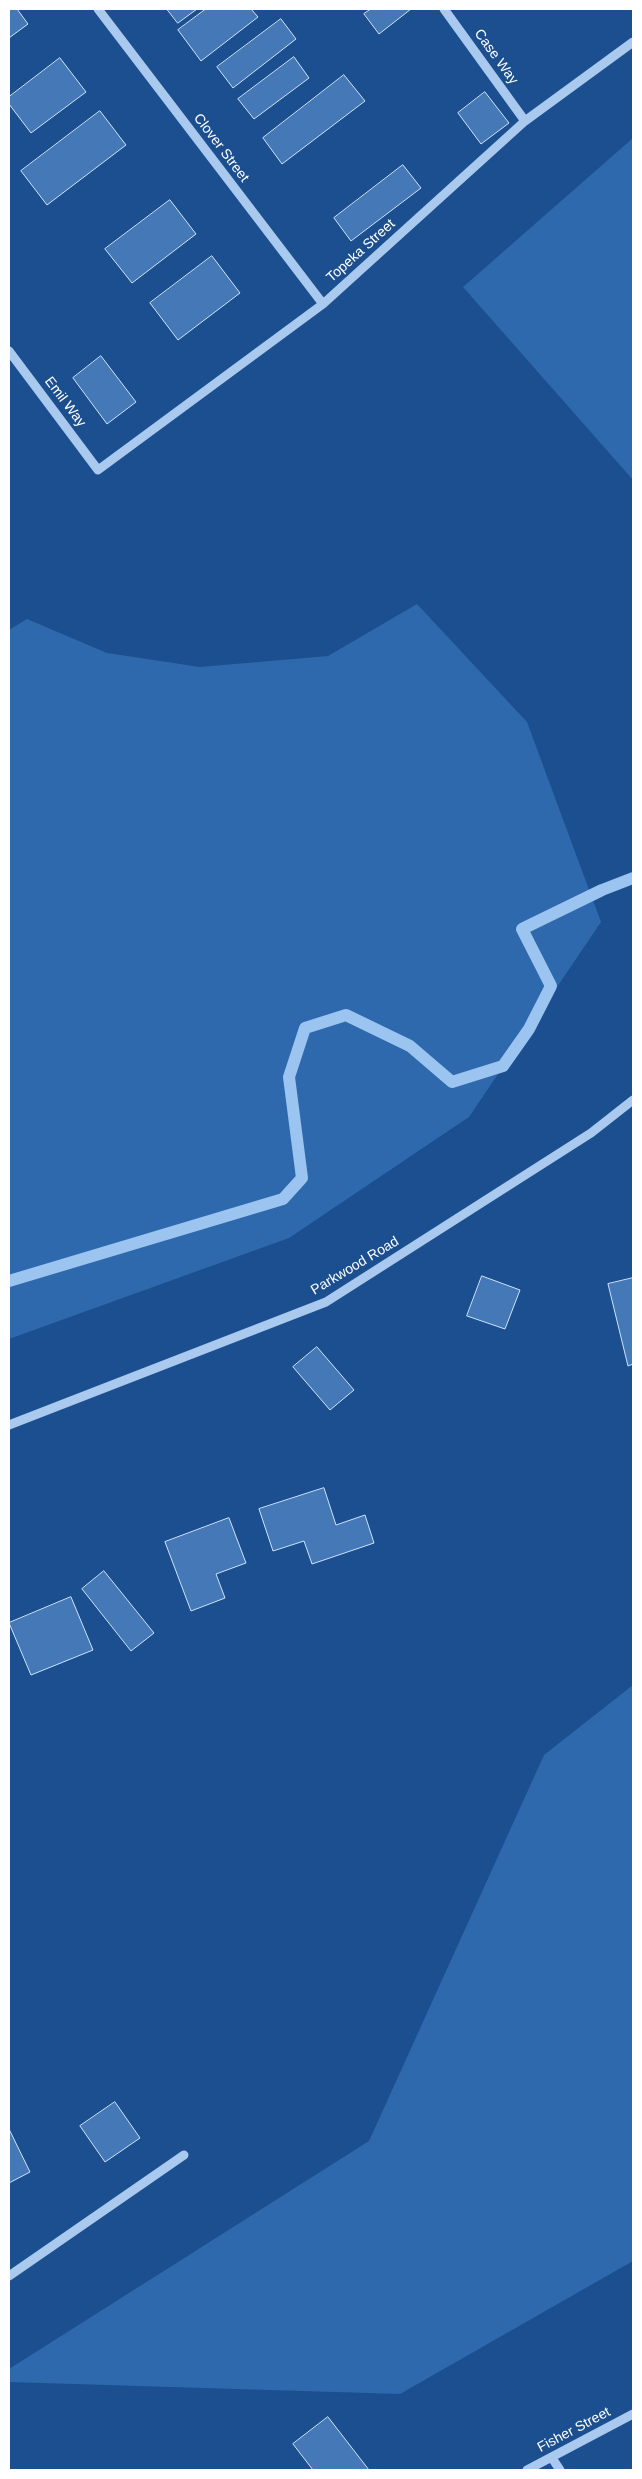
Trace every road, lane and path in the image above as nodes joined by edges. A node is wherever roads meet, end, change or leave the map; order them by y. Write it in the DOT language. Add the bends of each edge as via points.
graph roads {
  1 [pos="98,9"];
  2 [pos="444,9"];
  3 [pos="633,42"];
  4 [pos="525,121"];
  5 [pos="323,304"];
  6 [pos="9,352"];
  7 [pos="98,470"];
  8 [pos="633,1100"];
  9 [pos="9,1425"];
  10 [pos="184,2155"];
  11 [pos="9,2276"];
  12 [pos="633,2414"];
  13 [pos="552,2458"];
  14 [pos="527,2470"];
  15 [pos="560,2470"];
  1 -- 5 [label="street, Clover Street"];
  2 -- 4 [label="street, Case Way"];
  3 -- 4 [label="street, Topeka Street"];
  4 -- 5 [label="street, Topeka Street"];
  5 -- 7 [label="street, Topeka Street"];
  6 -- 7 [label="street, Emil Way"];
  8 -- 9 [label="street, Parkwood Road" via="591,1133 326,1302"];
  10 -- 11 [label="street"];
  12 -- 13 [label="street, Fisher Street"];
  13 -- 14 [label="street, Fisher Street"];
  13 -- 15 [label="street"];
}
